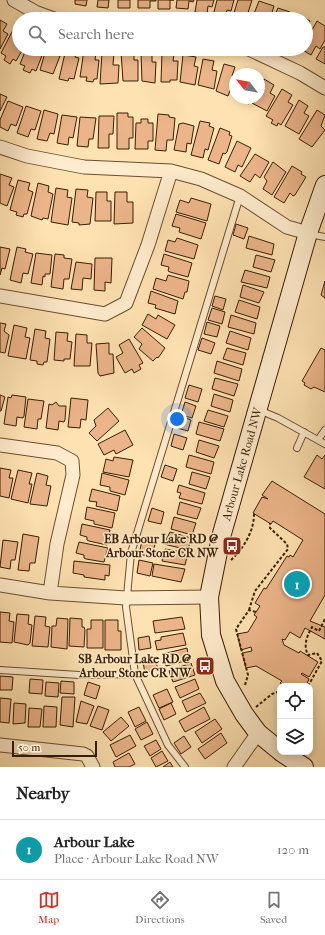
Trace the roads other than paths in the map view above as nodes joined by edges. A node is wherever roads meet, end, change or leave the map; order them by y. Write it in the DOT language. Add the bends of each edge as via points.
graph roads {
  1 [pos="14,0"];
  2 [pos="34,12"];
  3 [pos="264,56"];
  4 [pos="325,88"];
  5 [pos="0,147"];
  6 [pos="171,171"];
  7 [pos="325,185"];
  8 [pos="240,196"];
  9 [pos="316,235"];
  10 [pos="0,296"];
  11 [pos="258,410"];
  12 [pos="325,430"];
  13 [pos="304,432"];
  14 [pos="318,440"];
  15 [pos="325,444"];
  16 [pos="0,445"];
  17 [pos="297,448"];
  18 [pos="0,585"];
  19 [pos="50,593"];
  20 [pos="126,598"];
  21 [pos="209,598"];
  22 [pos="0,670"];
  23 [pos="135,674"];
  24 [pos="258,733"];
  25 [pos="0,745"];
  26 [pos="277,749"];
  27 [pos="285,755"];
  28 [pos="93,767"];
  29 [pos="185,767"];
  30 [pos="234,767"];
  31 [pos="304,767"];
  1 -- 2 [label="street"];
  3 -- 4 [label="street"];
  5 -- 6 [label="street" via="27,156 84,167"];
  6 -- 8 [label="street" via="201,179"];
  6 -- 10 [label="street" via="148,245 126,303 105,314"];
  7 -- 9 [label="street, Arbour Lake Road NW"];
  8 -- 9 [label="street" via="287,227"];
  8 -- 20 [label="lane" via="131,552"];
  9 -- 11 [label="street, Arbour Lake Road NW"];
  11 -- 13 [label="lane"];
  11 -- 21 [label="street, Arbour Lake Road NW" via="221,537"];
  12 -- 14 [label="lane"];
  13 -- 14 [label="lane"];
  13 -- 17 [label="lane"];
  14 -- 15 [label="lane"];
  16 -- 19 [label="street" via="57,453 72,461 73,475 57,544"];
  18 -- 19 [label="street"];
  19 -- 20 [label="street"];
  20 -- 21 [label="street"];
  20 -- 23 [label="lane"];
  21 -- 24 [label="street, Arbour Lake Road NW" via="211,635 217,659 233,697"];
  22 -- 23 [label="lane" via="79,675"];
  23 -- 29 [label="lane" via="168,745"];
  24 -- 26 [label="street, Arbour Lake Road NW"];
  24 -- 30 [label="street"];
  25 -- 28 [label="street" via="79,752 87,756"];
  27 -- 31 [label="street, Arbour Lake Road NW"];
}
